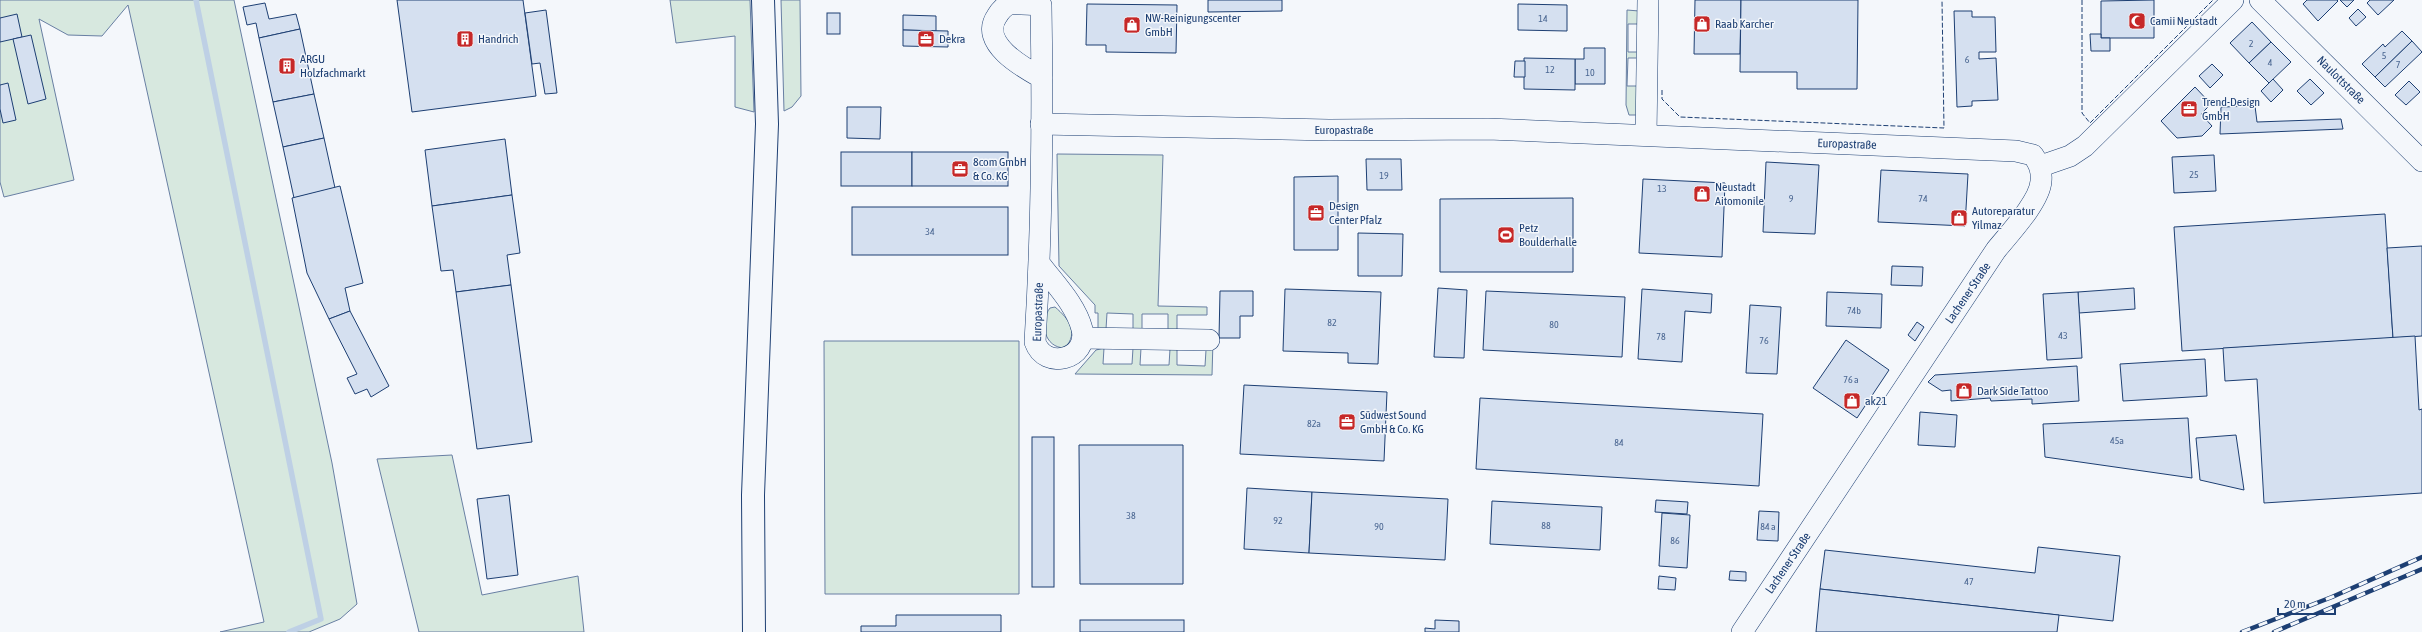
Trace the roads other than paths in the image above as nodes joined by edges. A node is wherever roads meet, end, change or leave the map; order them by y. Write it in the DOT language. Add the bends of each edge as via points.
graph roads {
  1 [pos="763,0"];
  2 [pos="1648,0"];
  3 [pos="2233,0"];
  4 [pos="2260,0"];
  5 [pos="1042,78"];
  6 [pos="1041,124"];
  7 [pos="1646,136"];
  8 [pos="2422,161"];
  9 [pos="2041,166"];
  10 [pos="1040,264"];
  11 [pos="1083,338"];
  12 [pos="1209,340"];
  13 [pos="754,632"];
  14 [pos="1742,632"];
  1 -- 13 [label="main road" via="767,124 753,495"];
  2 -- 7 [label="street"];
  3 -- 9 [label="street" via="2085,146 2070,156"];
  4 -- 8 [label="street, Naulottstraße"];
  5 -- 6 [label="street, Europastraße"];
  6 -- 7 [label="street, Europastraße" via="1329,130 1488,129"];
  6 -- 10 [label="street, Europastraße"];
  7 -- 9 [label="street, Europastraße" via="2016,151 2033,155"];
  9 -- 14 [label="street, Lachener Straße" via="2042,182 2037,196 1996,250"];
  10 -- 11 [label="street, Europastraße" via="1077,315"];
  10 -- 11 [label="street, Europastraße" via="1035,342 1038,350 1047,357 1067,356 1078,349"];
  11 -- 12 [label="street"];
}
